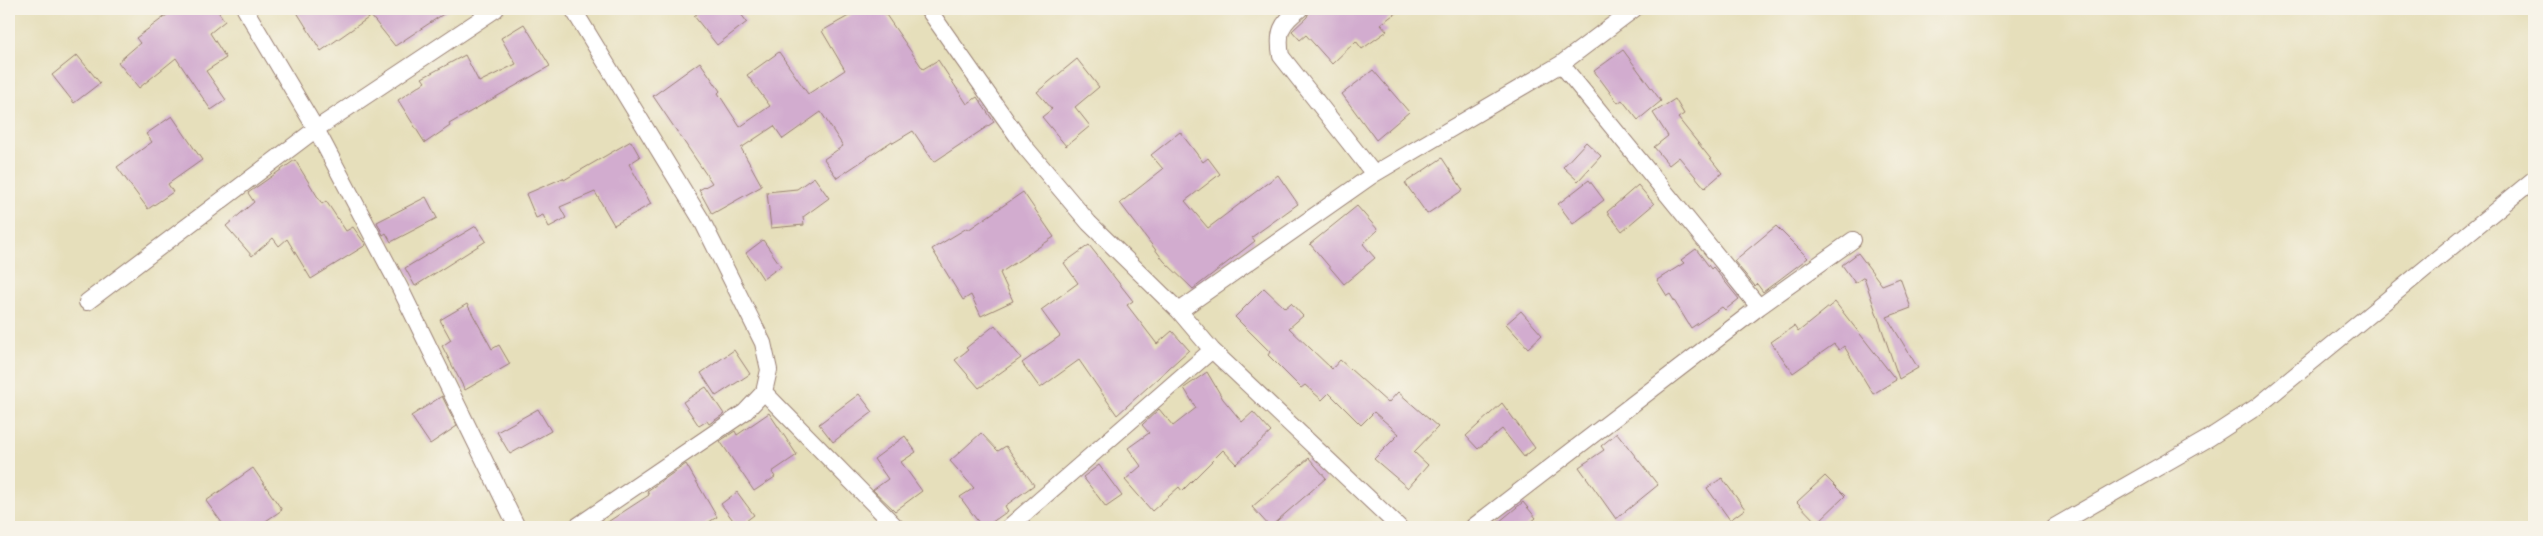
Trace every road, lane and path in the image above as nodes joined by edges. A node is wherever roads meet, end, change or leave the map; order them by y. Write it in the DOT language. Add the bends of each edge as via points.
graph roads {
  1 [pos="245,9"];
  2 [pos="496,9"];
  3 [pos="573,9"];
  4 [pos="928,9"];
  5 [pos="1300,9"];
  6 [pos="1634,9"];
  7 [pos="1560,64"];
  8 [pos="316,129"];
  9 [pos="1374,174"];
  10 [pos="2534,179"];
  11 [pos="1854,240"];
  12 [pos="87,302"];
  13 [pos="1758,307"];
  14 [pos="1179,312"];
  15 [pos="1212,350"];
  16 [pos="764,392"];
  17 [pos="518,527"];
  18 [pos="576,527"];
  19 [pos="896,527"];
  20 [pos="1009,527"];
  21 [pos="1399,527"];
  22 [pos="1473,527"];
  23 [pos="2054,527"];
  1 -- 8 [label="street"];
  2 -- 8 [label="street"];
  3 -- 16 [label="street" via="702,221 763,343 769,370"];
  4 -- 14 [label="street" via="1025,147 1089,223"];
  5 -- 9 [label="street" via="1284,24 1278,38 1280,56"];
  6 -- 7 [label="street"];
  7 -- 9 [label="street"];
  7 -- 13 [label="street"];
  8 -- 12 [label="street"];
  8 -- 17 [label="street" via="400,288"];
  9 -- 14 [label="street"];
  10 -- 23 [label="street" via="2258,406 2209,438"];
  11 -- 13 [label="street"];
  13 -- 22 [label="street"];
  14 -- 15 [label="street"];
  15 -- 20 [label="street"];
  15 -- 21 [label="street"];
  16 -- 18 [label="street" via="744,412"];
  16 -- 19 [label="street"];
}
